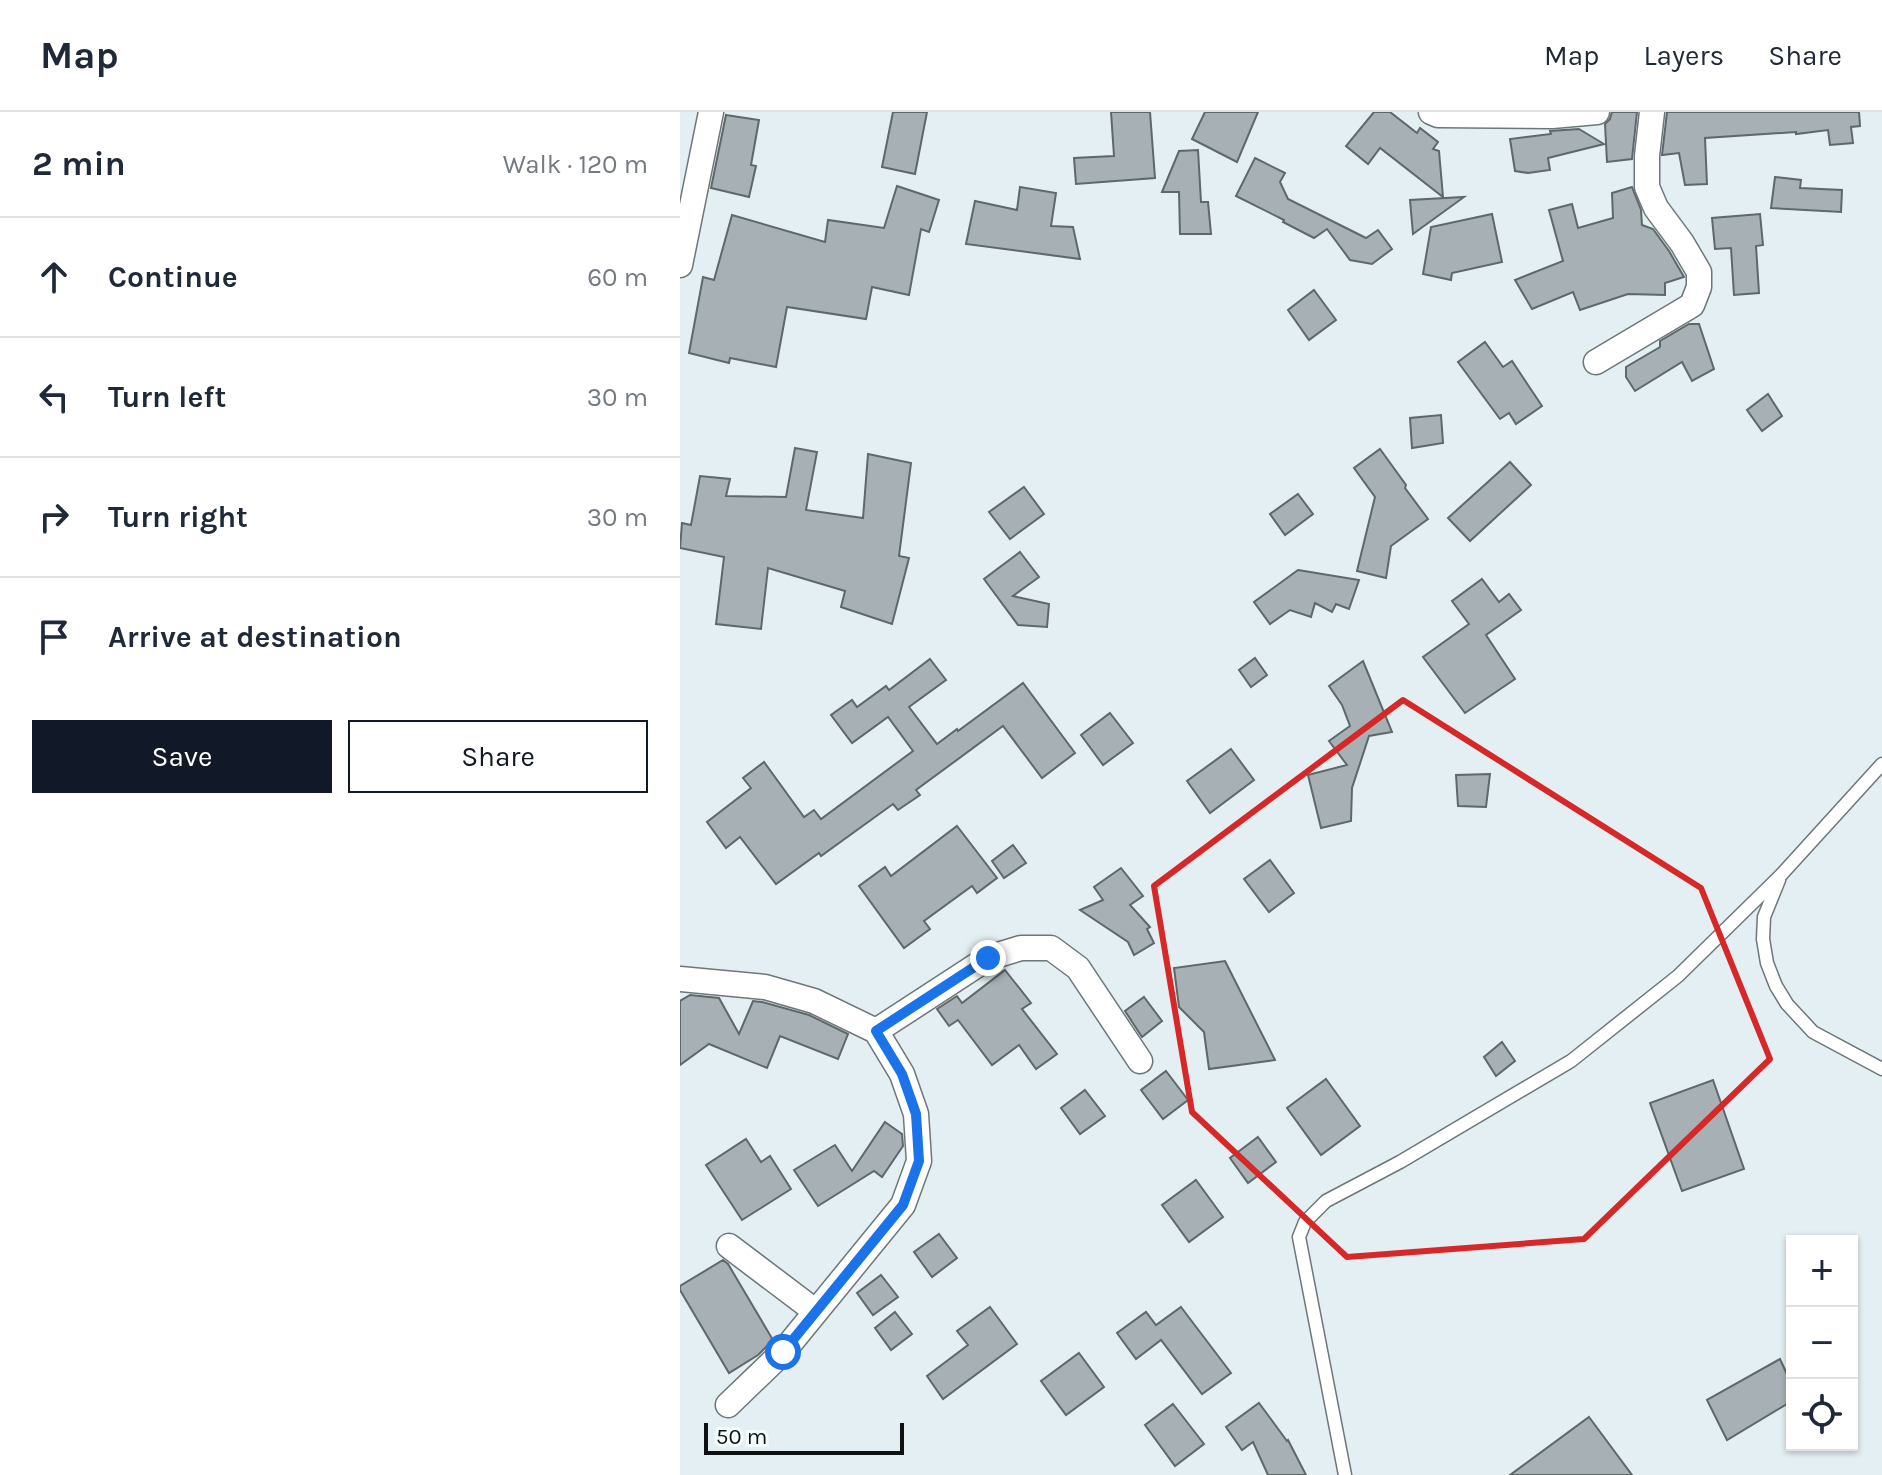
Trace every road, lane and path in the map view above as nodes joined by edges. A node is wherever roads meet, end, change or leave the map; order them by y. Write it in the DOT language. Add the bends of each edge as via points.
graph roads {
  1 [pos="711,112"];
  2 [pos="1431,112"];
  3 [pos="1597,112"];
  4 [pos="1652,112"];
  5 [pos="680,265"];
  6 [pos="1596,362"];
  7 [pos="1882,764"];
  8 [pos="1781,875"];
  9 [pos="680,979"];
  10 [pos="876,1031"];
  11 [pos="1140,1061"];
  12 [pos="1882,1069"];
  13 [pos="729,1246"];
  14 [pos="815,1311"];
  15 [pos="728,1405"];
  16 [pos="1345,1475"];
  1 -- 5 [label="street"];
  2 -- 3 [label="street"];
  4 -- 6 [label="street" via="1647,187 1699,272 1699,287 1692,305"];
  7 -- 8 [label="lane"];
  8 -- 12 [label="lane" via="1764,917 1763,939 1776,986 1813,1032"];
  8 -- 16 [label="lane" via="1678,976 1571,1061 1326,1201 1305,1222 1299,1237"];
  9 -- 10 [label="street" via="765,987 814,1001"];
  10 -- 11 [label="street" via="988,958 1021,948 1051,948 1078,968"];
  10 -- 14 [label="street" via="902,1074 916,1114 919,1161 903,1205"];
  13 -- 14 [label="street"];
  14 -- 15 [label="street" via="783,1352"];
}
